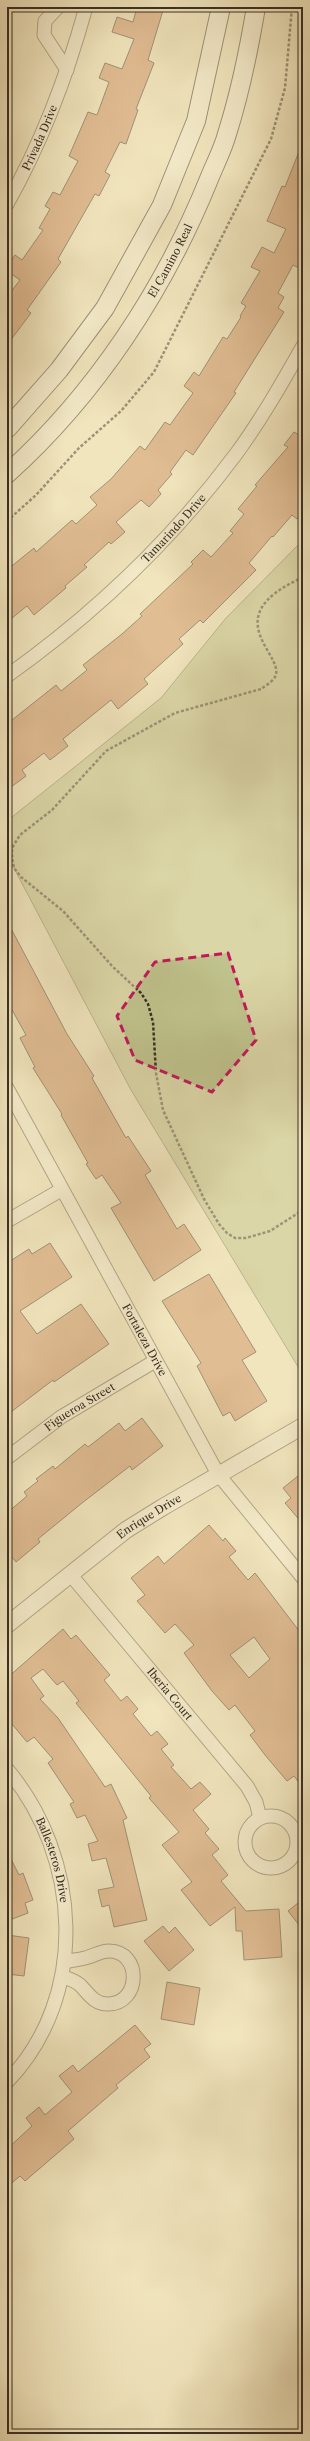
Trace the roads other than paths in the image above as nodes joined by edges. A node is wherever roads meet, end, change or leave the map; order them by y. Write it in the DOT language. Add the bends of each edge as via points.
graph roads {
  1 [pos="58,7"];
  2 [pos="86,7"];
  3 [pos="221,7"];
  4 [pos="256,7"];
  5 [pos="67,70"];
  6 [pos="7,204"];
  7 [pos="303,346"];
  8 [pos="7,428"];
  9 [pos="7,474"];
  10 [pos="7,676"];
  11 [pos="7,1088"];
  12 [pos="61,1190"];
  13 [pos="7,1221"];
  14 [pos="155,1361"];
  15 [pos="303,1426"];
  16 [pos="7,1458"];
  17 [pos="218,1474"];
  18 [pos="70,1574"];
  19 [pos="303,1578"];
  20 [pos="7,1625"];
  21 [pos="7,1769"];
  22 [pos="260,1818"];
  23 [pos="64,1962"];
  24 [pos="62,1976"];
  25 [pos="7,2082"];
  1 -- 5 [label="street" via="45,21 44,35"];
  2 -- 5 [label="street, Privada Drive"];
  3 -- 8 [label="main road" via="196,121 162,205 105,308 59,370"];
  4 -- 9 [label="main road, El Camino Real" via="227,134 190,225 128,334 83,394 38,446"];
  5 -- 6 [label="street, Privada Drive" via="52,113"];
  7 -- 10 [label="street, Tamarindo Drive" via="236,453 166,540 80,621"];
  11 -- 12 [label="street, Fortaleza Drive"];
  12 -- 13 [label="street"];
  12 -- 14 [label="street, Fortaleza Drive"];
  14 -- 16 [label="street, Figueroa Street" via="61,1417"];
  14 -- 17 [label="street, Fortaleza Drive"];
  15 -- 17 [label="street, Enrique Drive"];
  17 -- 18 [label="street, Enrique Drive" via="126,1530"];
  17 -- 19 [label="street, Fortaleza Drive"];
  18 -- 20 [label="street, Enrique Drive"];
  18 -- 22 [label="street, Iberia Court" via="247,1786 256,1802"];
  21 -- 23 [label="street, Ballesteros Drive" via="37,1814 58,1864 67,1921"];
  22 -- 22 [label="street" via="280,1818 291,1825 295,1832 297,1848 288,1862 281,1867 268,1868 255,1864 245,1849 247,1831"];
  23 -- 24 [label="street, Ballesteros Drive"];
  23 -- 24 [label="street" via="109,1951 120,1954 130,1962 134,1972 134,1984 128,1995 119,2002 107,2004 96,2001 80,1985"];
  24 -- 25 [label="street, Ballesteros Drive" via="51,2013 36,2044"];
}
